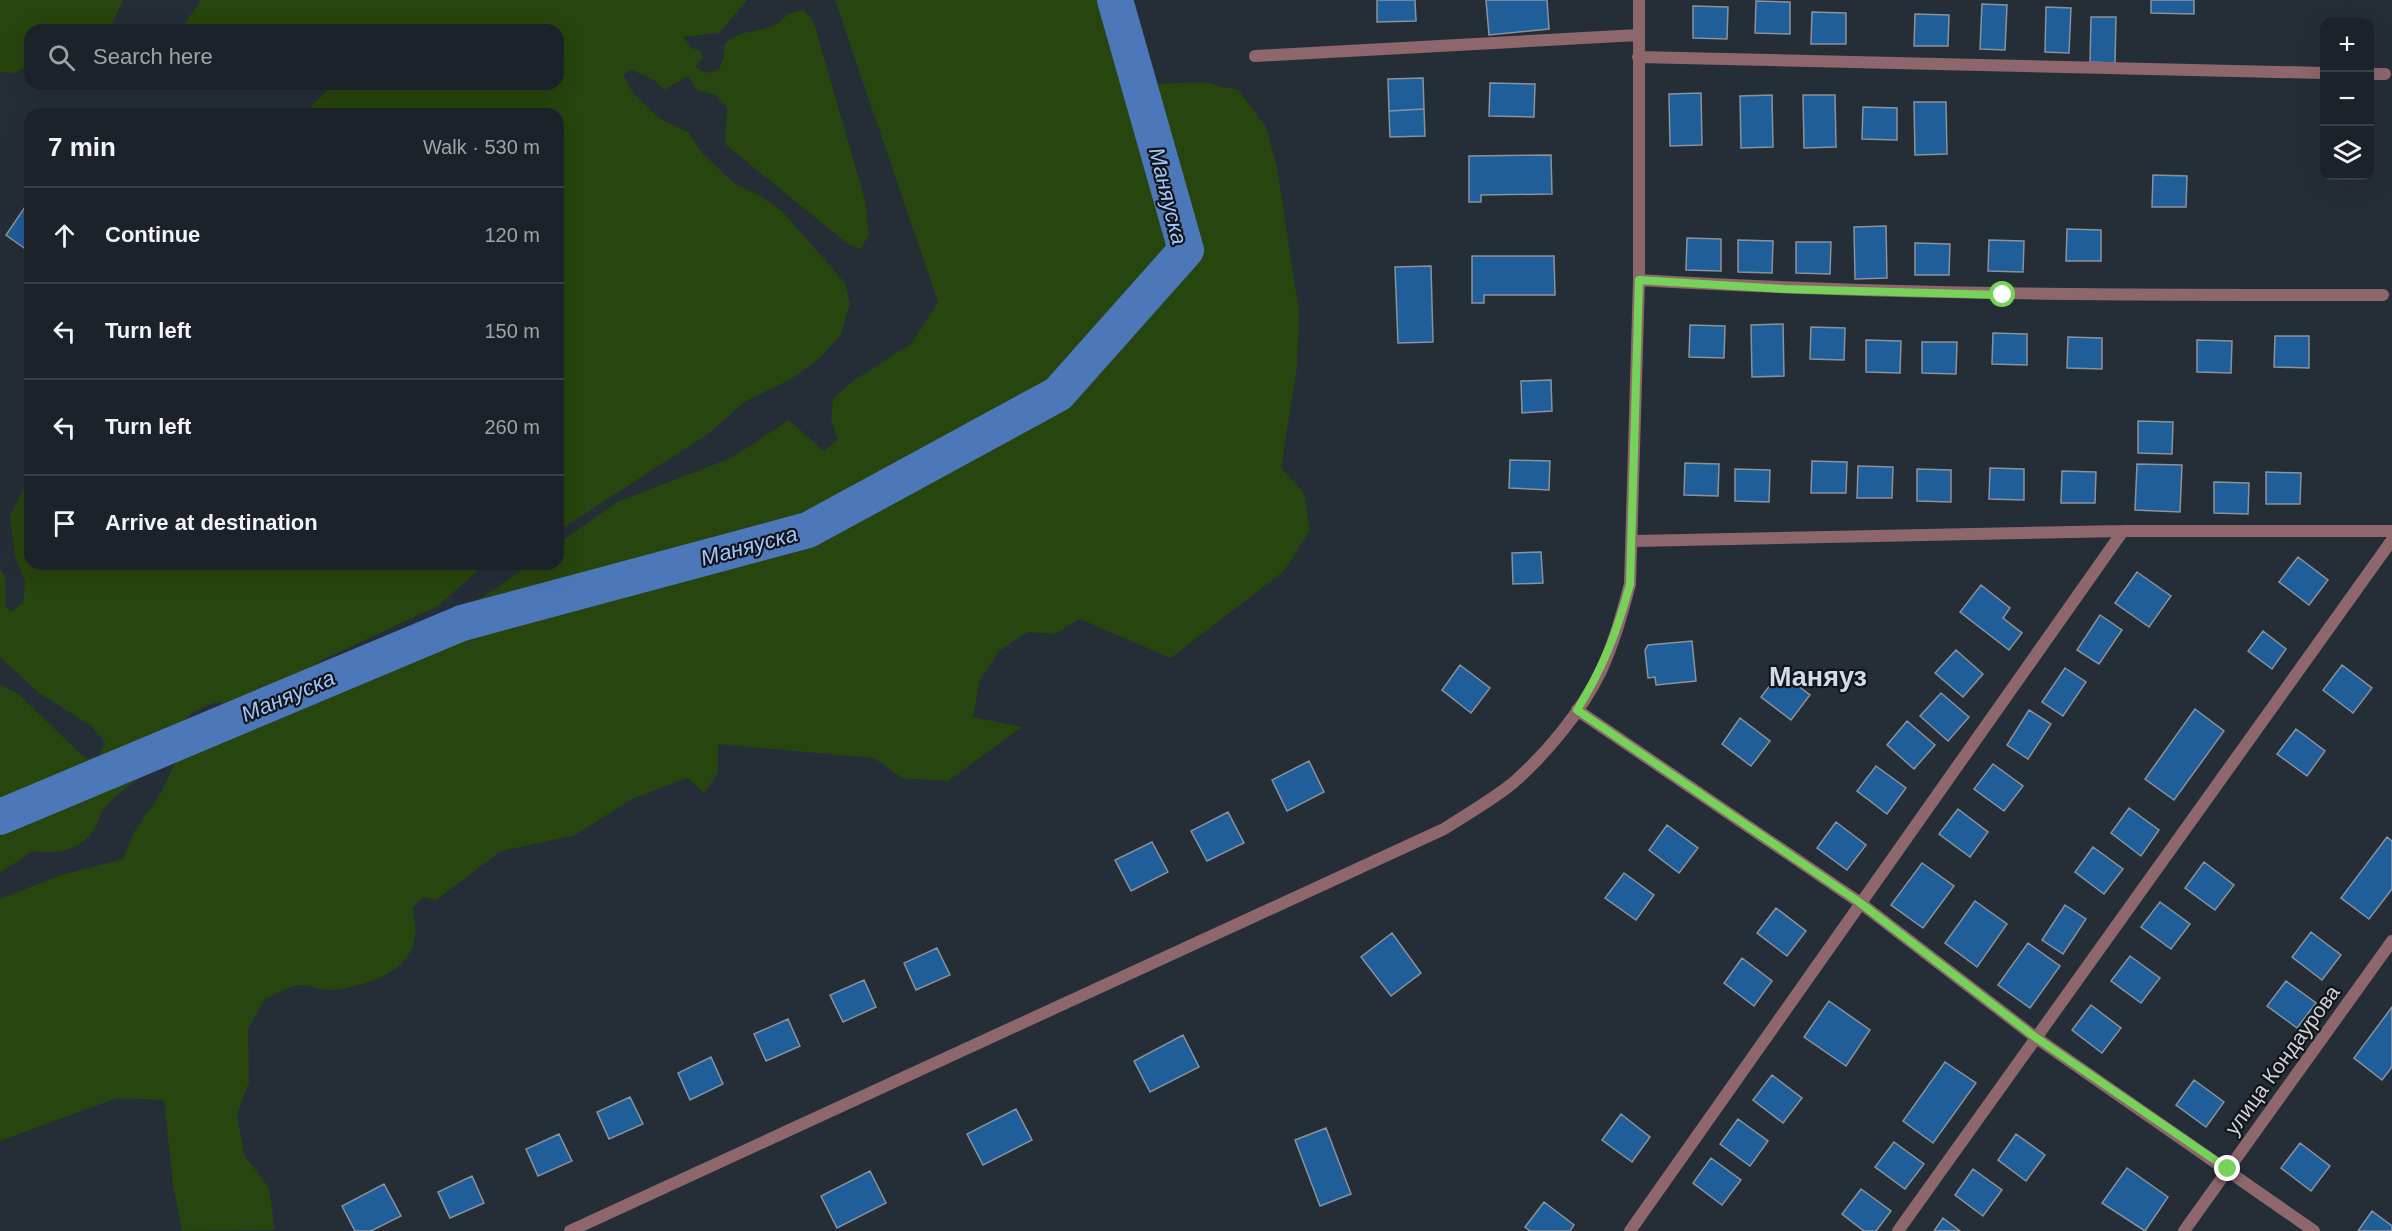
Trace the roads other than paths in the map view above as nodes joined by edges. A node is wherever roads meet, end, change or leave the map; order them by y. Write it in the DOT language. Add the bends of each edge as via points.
graph roads {
  1 [pos="1639,0"];
  2 [pos="1638,35"];
  3 [pos="1255,56"];
  4 [pos="1638,57"];
  5 [pos="2320,72"];
  6 [pos="2374,74"];
  7 [pos="2385,74"];
  8 [pos="1639,280"];
  9 [pos="2383,296"];
  10 [pos="2123,531"];
  11 [pos="2392,531"];
  12 [pos="2392,540"];
  13 [pos="1633,541"];
  14 [pos="1577,710"];
  15 [pos="1859,902"];
  16 [pos="2392,941"];
  17 [pos="2035,1037"];
  18 [pos="2228,1169"];
  19 [pos="570,1231"];
  20 [pos="1630,1231"];
  21 [pos="1898,1231"];
  22 [pos="2184,1231"];
  23 [pos="2314,1231"];
  1 -- 2 [label="street"];
  2 -- 3 [label="street"];
  2 -- 4 [label="street"];
  4 -- 5 [label="street"];
  4 -- 8 [label="street"];
  6 -- 7 [label="street"];
  8 -- 9 [label="street" via="1784,289 2003,295"];
  8 -- 13 [label="street"];
  10 -- 11 [label="street"];
  10 -- 13 [label="street"];
  10 -- 15 [label="street"];
  12 -- 17 [label="street"];
  13 -- 14 [label="street" via="1630,584 1618,629 1600,672"];
  14 -- 15 [label="street"];
  14 -- 19 [label="street" via="1512,783 1444,829"];
  15 -- 17 [label="street"];
  15 -- 20 [label="street"];
  16 -- 18 [label="street, улица Кондаурова"];
  17 -- 18 [label="street"];
  17 -- 21 [label="street"];
  18 -- 22 [label="street, улица Кондаурова"];
  18 -- 23 [label="street"];
}
